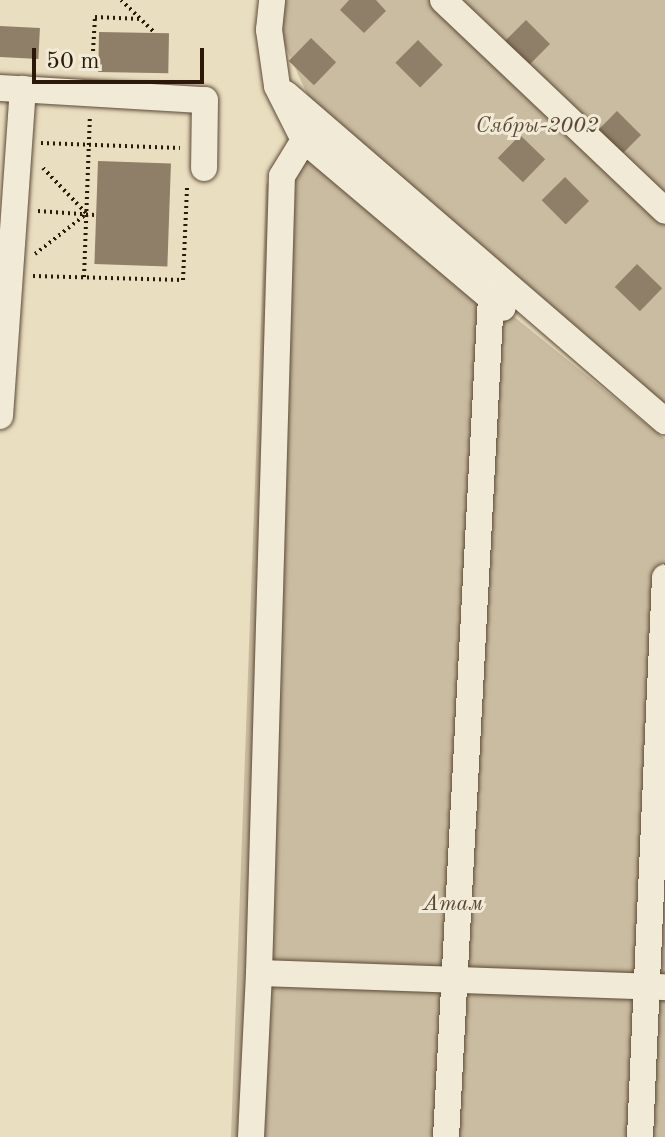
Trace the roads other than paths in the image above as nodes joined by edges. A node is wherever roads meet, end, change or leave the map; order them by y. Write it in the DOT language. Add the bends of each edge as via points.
graph roads {
  1 [pos="272,0"];
  2 [pos="443,0"];
  3 [pos="277,86"];
  4 [pos="11,89"];
  5 [pos="304,140"];
  6 [pos="199,165"];
  7 [pos="665,211"];
  8 [pos="491,298"];
  9 [pos="3,308"];
  10 [pos="0,416"];
  11 [pos="665,421"];
  12 [pos="665,439"];
  13 [pos="665,578"];
  14 [pos="259,973"];
  15 [pos="457,980"];
  16 [pos="657,987"];
  17 [pos="251,1137"];
  18 [pos="446,1137"];
  19 [pos="640,1137"];
  1 -- 3 [label="lane" via="269,30"];
  2 -- 7 [label="lane"];
  3 -- 5 [label="lane"];
  3 -- 11 [label="lane"];
  4 -- 6 [label="lane" via="205,100"];
  4 -- 9 [label="lane" via="19,143"];
  5 -- 8 [label="lane"];
  5 -- 14 [label="lane" via="282,176"];
  8 -- 12 [label="lane"];
  8 -- 15 [label="lane"];
  9 -- 10 [label="lane"];
  13 -- 16 [label="lane"];
  14 -- 15 [label="lane"];
  14 -- 17 [label="lane"];
  15 -- 16 [label="lane"];
  15 -- 18 [label="lane"];
  16 -- 19 [label="lane"];
}
